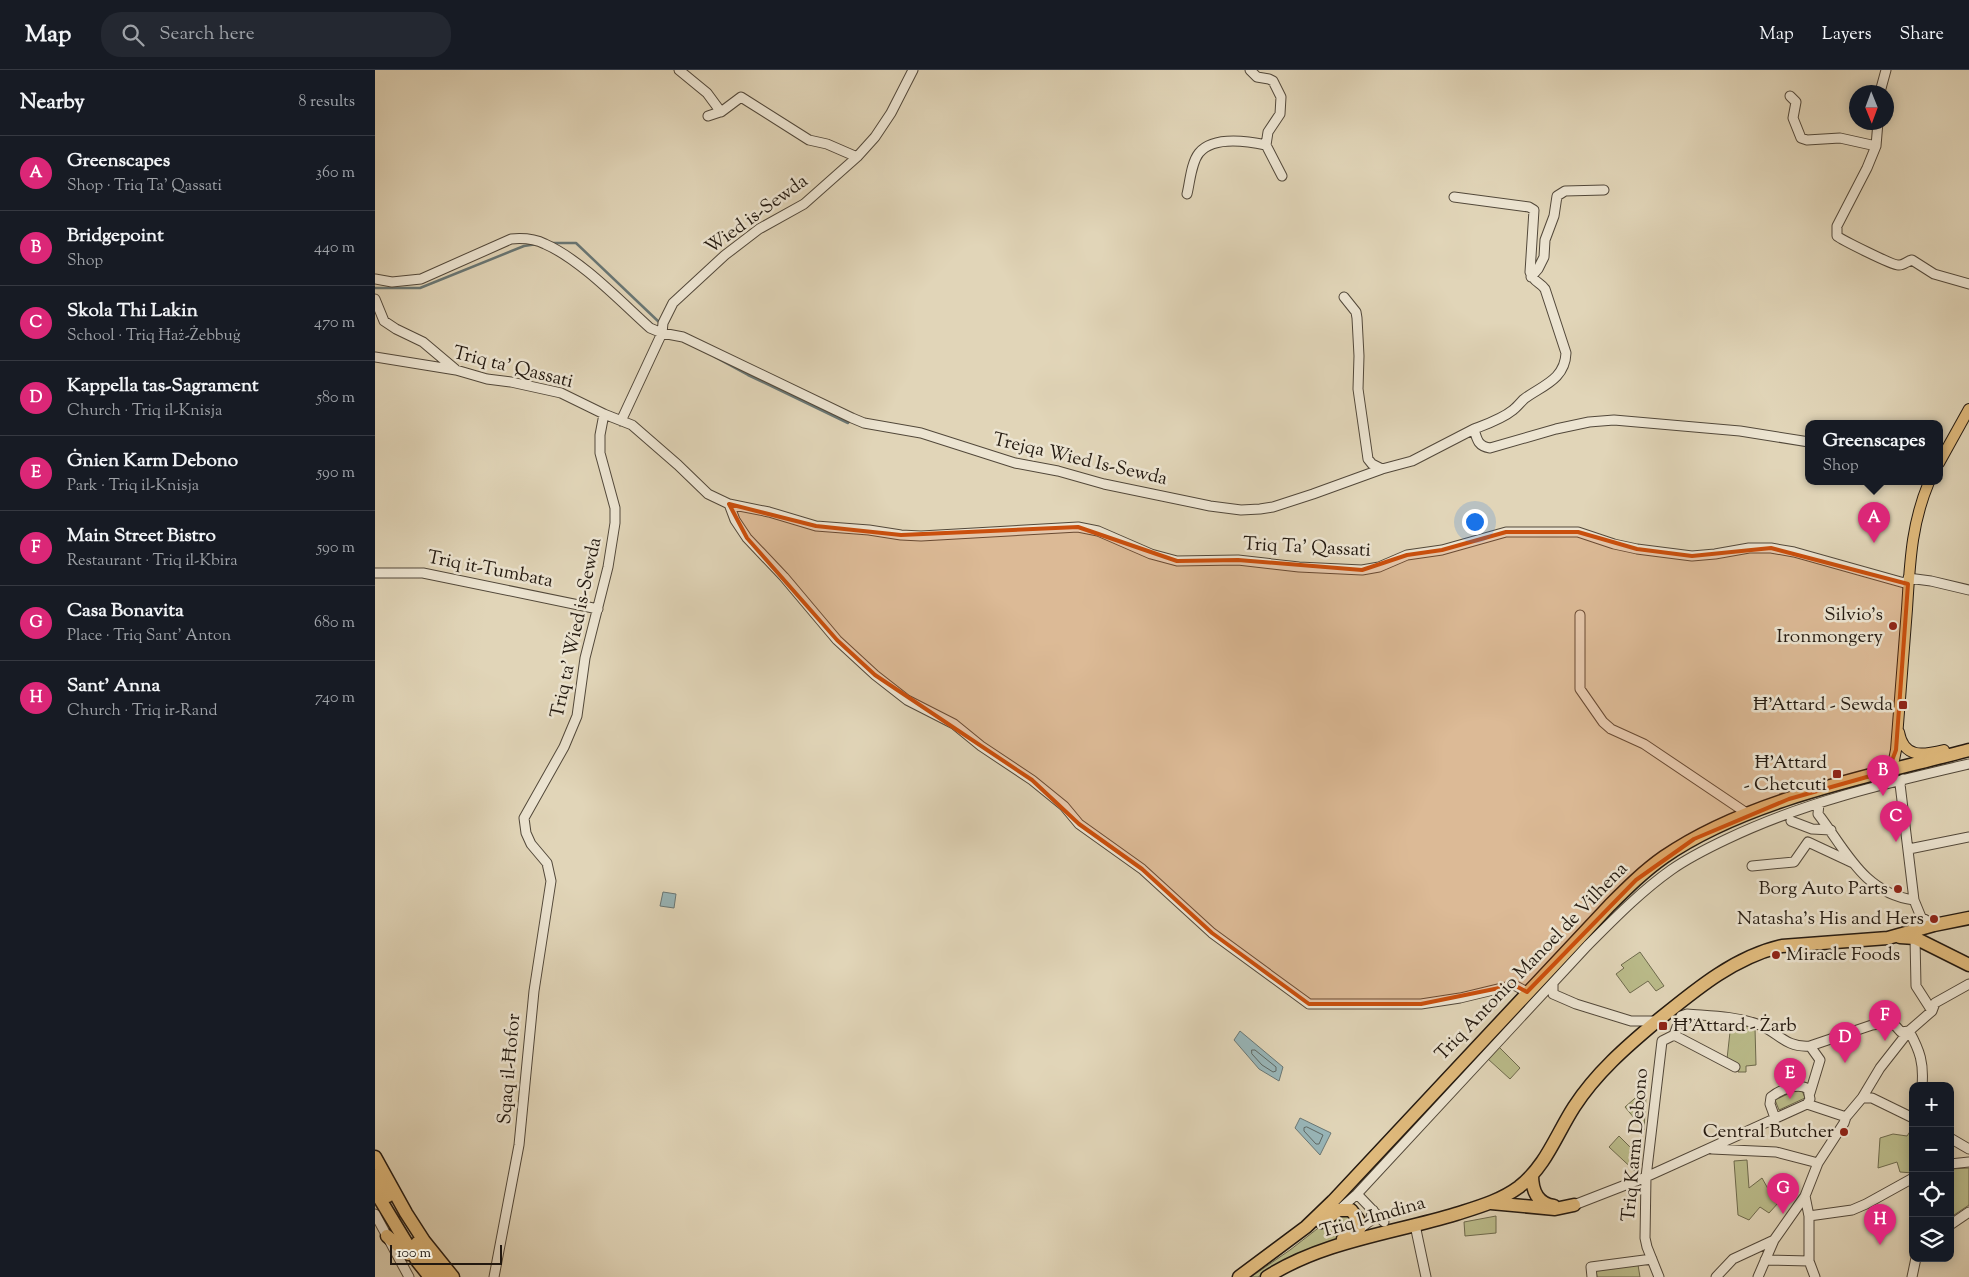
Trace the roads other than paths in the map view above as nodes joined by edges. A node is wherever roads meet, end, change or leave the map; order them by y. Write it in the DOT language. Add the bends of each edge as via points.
graph roads {
  1 [pos="679,70"];
  2 [pos="913,70"];
  3 [pos="1250,70"];
  4 [pos="1886,70"];
  5 [pos="1882,85"];
  6 [pos="1791,96"];
  7 [pos="720,112"];
  8 [pos="708,116"];
  9 [pos="1878,130"];
  10 [pos="1266,145"];
  11 [pos="1876,146"];
  12 [pos="857,157"];
  13 [pos="1282,176"];
  14 [pos="1604,190"];
  15 [pos="1187,194"];
  16 [pos="1454,197"];
  17 [pos="1531,277"];
  18 [pos="375,279"];
  19 [pos="1969,284"];
  20 [pos="1344,297"];
  21 [pos="375,299"];
  22 [pos="662,333"];
  23 [pos="375,357"];
  24 [pos="456,370"];
  25 [pos="1969,409"];
  26 [pos="604,414"];
  27 [pos="621,421"];
  28 [pos="1474,429"];
  29 [pos="1805,441"];
  30 [pos="1943,456"];
  31 [pos="1383,469"];
  32 [pos="1927,485"];
  33 [pos="729,504"];
  34 [pos="375,573"];
  35 [pos="1908,581"];
  36 [pos="1969,590"];
  37 [pos="598,609"];
  38 [pos="1580,615"];
  39 [pos="1898,726"];
  40 [pos="1969,745"];
  41 [pos="1969,750"];
  42 [pos="1969,764"];
  43 [pos="1888,771"];
  44 [pos="1903,779"];
  45 [pos="1819,803"];
  46 [pos="1748,814"];
  47 [pos="1791,821"];
  48 [pos="1812,829"];
  49 [pos="1831,830"];
  50 [pos="1969,837"];
  51 [pos="1808,842"];
  52 [pos="1909,849"];
  53 [pos="547,863"];
  54 [pos="1853,863"];
  55 [pos="1752,866"];
  56 [pos="1914,900"];
  57 [pos="1969,918"];
  58 [pos="1934,925"];
  59 [pos="1891,937"];
  60 [pos="1915,938"];
  61 [pos="1969,965"];
  62 [pos="1553,984"];
  63 [pos="1969,984"];
  64 [pos="1527,992"];
  65 [pos="1932,1011"];
  66 [pos="1657,1021"];
  67 [pos="1909,1031"];
  68 [pos="1674,1035"];
  69 [pos="1810,1046"];
  70 [pos="1735,1067"];
  71 [pos="1922,1082"];
  72 [pos="1861,1098"];
  73 [pos="1809,1099"];
  74 [pos="1909,1116"];
  75 [pos="1846,1117"];
  76 [pos="1775,1118"];
  77 [pos="1954,1140"];
  78 [pos="1709,1149"];
  79 [pos="1969,1149"];
  80 [pos="375,1157"];
  81 [pos="1969,1162"];
  82 [pos="1818,1163"];
  83 [pos="1954,1164"];
  84 [pos="1532,1175"];
  85 [pos="375,1176"];
  86 [pos="1646,1177"];
  87 [pos="1909,1180"];
  88 [pos="375,1191"];
  89 [pos="1357,1194"];
  90 [pos="1805,1196"];
  91 [pos="1491,1203"];
  92 [pos="1574,1205"];
  93 [pos="1339,1210"];
  94 [pos="1373,1210"];
  95 [pos="1969,1212"];
  96 [pos="375,1214"];
  97 [pos="1809,1216"];
  98 [pos="1384,1222"];
  99 [pos="1954,1222"];
  100 [pos="1359,1229"];
  101 [pos="1415,1229"];
  102 [pos="387,1236"];
  103 [pos="1775,1240"];
  104 [pos="1652,1259"];
  105 [pos="1765,1260"];
  106 [pos="1809,1261"];
  107 [pos="418,1262"];
  108 [pos="1915,1262"];
  109 [pos="1273,1274"];
  110 [pos="450,1276"];
  111 [pos="409,1277"];
  112 [pos="430,1277"];
  113 [pos="494,1277"];
  114 [pos="1239,1277"];
  115 [pos="1247,1277"];
  116 [pos="1426,1277"];
  117 [pos="1593,1277"];
  118 [pos="1659,1277"];
  119 [pos="1716,1277"];
  120 [pos="1758,1277"];
  121 [pos="1815,1277"];
  122 [pos="1912,1277"];
  1 -- 7 [label="street" via="707,93"];
  2 -- 12 [label="street, Wied is-Sewda" via="891,113"];
  3 -- 10 [label="street" via="1257,77 1273,81 1281,97 1280,114 1268,132"];
  4 -- 5 [label="street"];
  6 -- 11 [label="street" via="1796,102 1793,118 1801,138 1840,138"];
  7 -- 8 [label="street"];
  7 -- 12 [label="street" via="741,97 809,140"];
  9 -- 11 [label="street"];
  10 -- 13 [label="street"];
  10 -- 15 [label="street" via="1235,141 1205,148 1194,162"];
  11 -- 19 [label="street" via="1837,226 1837,236 1893,264 1900,266 1912,260 1934,274"];
  12 -- 22 [label="street, Wied is-Sewda" via="804,204 759,229 725,255 673,303 663,323"];
  14 -- 17 [label="street" via="1565,191 1557,196 1545,240 1544,257"];
  16 -- 17 [label="street" via="1532,208"];
  17 -- 28 [label="street, Trejqa Wied Is-Sewda" via="1545,289 1564,343 1565,363 1545,387 1505,415"];
  18 -- 22 [label="street, Trejqa Wied Is-Sewda" via="392,282 421,278 502,243 523,238 545,244 574,261 650,328"];
  20 -- 31 [label="street" via="1357,318 1358,389 1368,459"];
  21 -- 24 [label="street" via="384,321 423,342"];
  22 -- 27 [label="street, Wied is-Sewda"];
  22 -- 31 [label="street, Trejqa Wied Is-Sewda" via="683,337 864,423 910,430 1006,461 1210,506 1261,510"];
  23 -- 24 [label="street, Triq ta' Qassati"];
  24 -- 26 [label="street, Triq ta' Qassati" via="561,393"];
  25 -- 30 [label="main road"];
  26 -- 27 [label="street, Triq ta' Qassati"];
  26 -- 37 [label="street, Triq ta' Wied is-Sewda" via="600,453 615,508 615,523"];
  27 -- 33 [label="street, Triq ta' Qassati" via="632,425 708,494"];
  28 -- 29 [label="street" via="1482,447 1490,448 1589,422 1614,420 1740,431"];
  28 -- 31 [label="street, Trejqa Wied Is-Sewda" via="1420,458"];
  32 -- 35 [label="main road" via="1917,512"];
  33 -- 35 [label="street, Triq Ta' Qassati" via="816,526 901,535 1088,528 1151,554 1177,560 1238,560 1353,570 1379,568 1407,555 1442,550 1506,532 1578,532 1629,547 1692,556 1749,548 1778,549"];
  33 -- 64 [label="street" via="747,538 837,640 875,675 907,700 954,724 1032,780 1064,806 1079,824 1142,869 1212,933 1309,1004 1421,1004 1514,984"];
  34 -- 37 [label="street, Triq it-Tumbata" via="423,573"];
  35 -- 36 [label="street, Triq Ta' Qassati" via="1931,580"];
  35 -- 39 [label="main road"];
  37 -- 53 [label="street, Triq ta' Wied is-Sewda" via="585,658 577,716 525,818 531,844"];
  38 -- 46 [label="street" via="1580,689 1595,713 1611,729 1644,744"];
  39 -- 40 [label="main road" via="1906,748 1913,753 1923,755"];
  39 -- 43 [label="main road" via="1894,760"];
  41 -- 43 [label="highway, Triq Antonio Manoel de Vilhena"];
  42 -- 44 [label="street"];
  43 -- 46 [label="highway, Triq Antonio Manoel de Vilhena" via="1815,790"];
  44 -- 45 [label="street"];
  44 -- 52 [label="street" via="1900,784"];
  45 -- 49 [label="street" via="1818,814"];
  45 -- 62 [label="street" via="1766,821 1703,850 1672,869 1620,913"];
  46 -- 64 [label="highway, Triq Antonio Manoel de Vilhena" via="1664,857 1636,880"];
  47 -- 48 [label="street"];
  48 -- 49 [label="street"];
  48 -- 51 [label="street"];
  49 -- 54 [label="street"];
  50 -- 52 [label="street"];
  51 -- 54 [label="street"];
  51 -- 55 [label="street" via="1794,862"];
  52 -- 56 [label="street"];
  53 -- 113 [label="street, Sqaq il-Ħofor" via="551,880 534,991 519,1145"];
  54 -- 56 [label="street" via="1871,882 1891,895"];
  56 -- 58 [label="street" via="1921,917"];
  57 -- 58 [label="highway"];
  58 -- 59 [label="highway"];
  59 -- 60 [label="highway"];
  59 -- 66 [label="highway" via="1768,949 1728,968"];
  60 -- 61 [label="highway"];
  60 -- 65 [label="street" via="1916,986"];
  62 -- 66 [label="street" via="1553,994 1576,1004 1631,1021"];
  62 -- 89 [label="street"];
  63 -- 65 [label="street" via="1935,1003"];
  64 -- 114 [label="highway, Triq Antonio Manoel de Vilhena" via="1333,1202 1306,1227"];
  65 -- 67 [label="street"];
  66 -- 84 [label="highway" via="1616,1055 1589,1087 1574,1107 1544,1162"];
  67 -- 69 [label="street" via="1901,1032 1893,1022"];
  67 -- 71 [label="street" via="1920,1051"];
  67 -- 72 [label="street"];
  68 -- 69 [label="street, Triq Karm Debono" via="1681,1016 1687,1014 1743,1019 1760,1025 1787,1043"];
  68 -- 70 [label="street"];
  68 -- 86 [label="street, Triq Karm Debono" via="1662,1041"];
  69 -- 73 [label="street" via="1820,1060"];
  72 -- 74 [label="street" via="1871,1098"];
  72 -- 75 [label="street"];
  73 -- 75 [label="street"];
  73 -- 76 [label="street"];
  73 -- 76 [label="street" via="1808,1089 1804,1086 1774,1094 1770,1100"];
  75 -- 82 [label="street"];
  76 -- 78 [label="street"];
  77 -- 79 [label="street"];
  78 -- 82 [label="street" via="1776,1152"];
  78 -- 86 [label="street"];
  80 -- 110 [label="highway" via="406,1213"];
  81 -- 83 [label="street"];
  82 -- 90 [label="street"];
  84 -- 91 [label="highway" via="1518,1188"];
  84 -- 92 [label="highway" via="1532,1187 1540,1200 1548,1205"];
  85 -- 110 [label="highway" via="426,1257"];
  86 -- 92 [label="street"];
  86 -- 104 [label="street, Triq Karm Debono" via="1645,1238"];
  87 -- 97 [label="street" via="1852,1210"];
  88 -- 107 [label="highway"];
  89 -- 93 [label="street"];
  89 -- 94 [label="street"];
  90 -- 97 [label="street"];
  90 -- 103 [label="street"];
  91 -- 92 [label="highway" via="1555,1209"];
  91 -- 101 [label="highway, Triq l-Imdina"];
  93 -- 100 [label="highway" via="1351,1210 1358,1219"];
  93 -- 115 [label="highway"];
  94 -- 98 [label="street"];
  94 -- 100 [label="street" via="1370,1220"];
  95 -- 99 [label="street"];
  96 -- 102 [label="street"];
  97 -- 106 [label="street"];
  100 -- 109 [label="highway" via="1352,1236 1304,1256"];
  101 -- 109 [label="highway, Triq l-Imdina" via="1344,1245 1307,1257"];
  101 -- 116 [label="street"];
  102 -- 107 [label="highway"];
  102 -- 111 [label="street"];
  103 -- 105 [label="street"];
  103 -- 119 [label="street" via="1733,1259"];
  104 -- 117 [label="street" via="1591,1267"];
  104 -- 118 [label="street, Triq Karm Debono"];
  105 -- 106 [label="street"];
  105 -- 120 [label="street"];
  106 -- 121 [label="street"];
  107 -- 112 [label="highway"];
  108 -- 122 [label="street"];
}
